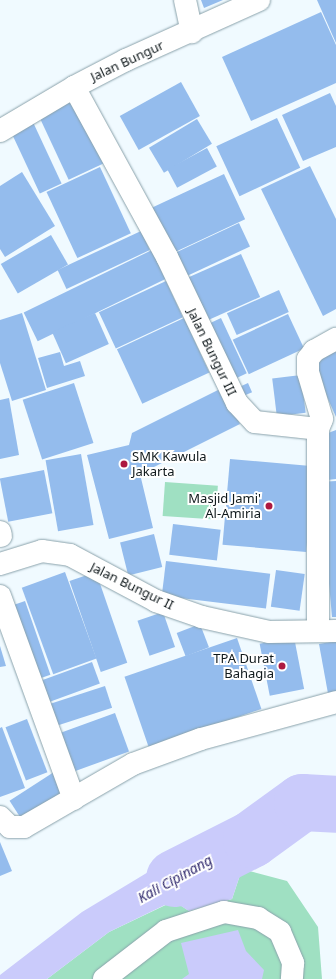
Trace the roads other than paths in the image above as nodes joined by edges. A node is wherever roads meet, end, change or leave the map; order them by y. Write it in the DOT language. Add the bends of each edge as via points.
graph roads {
  1 [pos="185,0"];
  2 [pos="259,0"];
  3 [pos="192,32"];
  4 [pos="74,87"];
  5 [pos="0,131"];
  6 [pos="336,339"];
  7 [pos="318,429"];
  8 [pos="0,564"];
  9 [pos="0,596"];
  10 [pos="327,630"];
  11 [pos="336,702"];
  12 [pos="74,799"];
  13 [pos="0,817"];
  14 [pos="104,979"];
  15 [pos="292,979"];
  1 -- 3 [label="street"];
  2 -- 3 [label="street, Jalan Bungur"];
  3 -- 4 [label="street, Jalan Bungur" via="126,60"];
  4 -- 5 [label="street, Jalan Bungur"];
  4 -- 7 [label="street, Jalan Bungur III" via="167,257 237,403 255,422"];
  6 -- 7 [label="street" via="314,351 308,359 308,372 322,420"];
  7 -- 10 [label="street"];
  8 -- 10 [label="street, Jalan Bungur II" via="42,551 70,555 156,600 202,617 269,632"];
  9 -- 12 [label="street"];
  11 -- 12 [label="street" via="186,744 133,764"];
  12 -- 13 [label="street" via="24,827 10,827"];
  14 -- 15 [label="street" via="166,931 224,912 258,918 280,932 293,963"];
}
